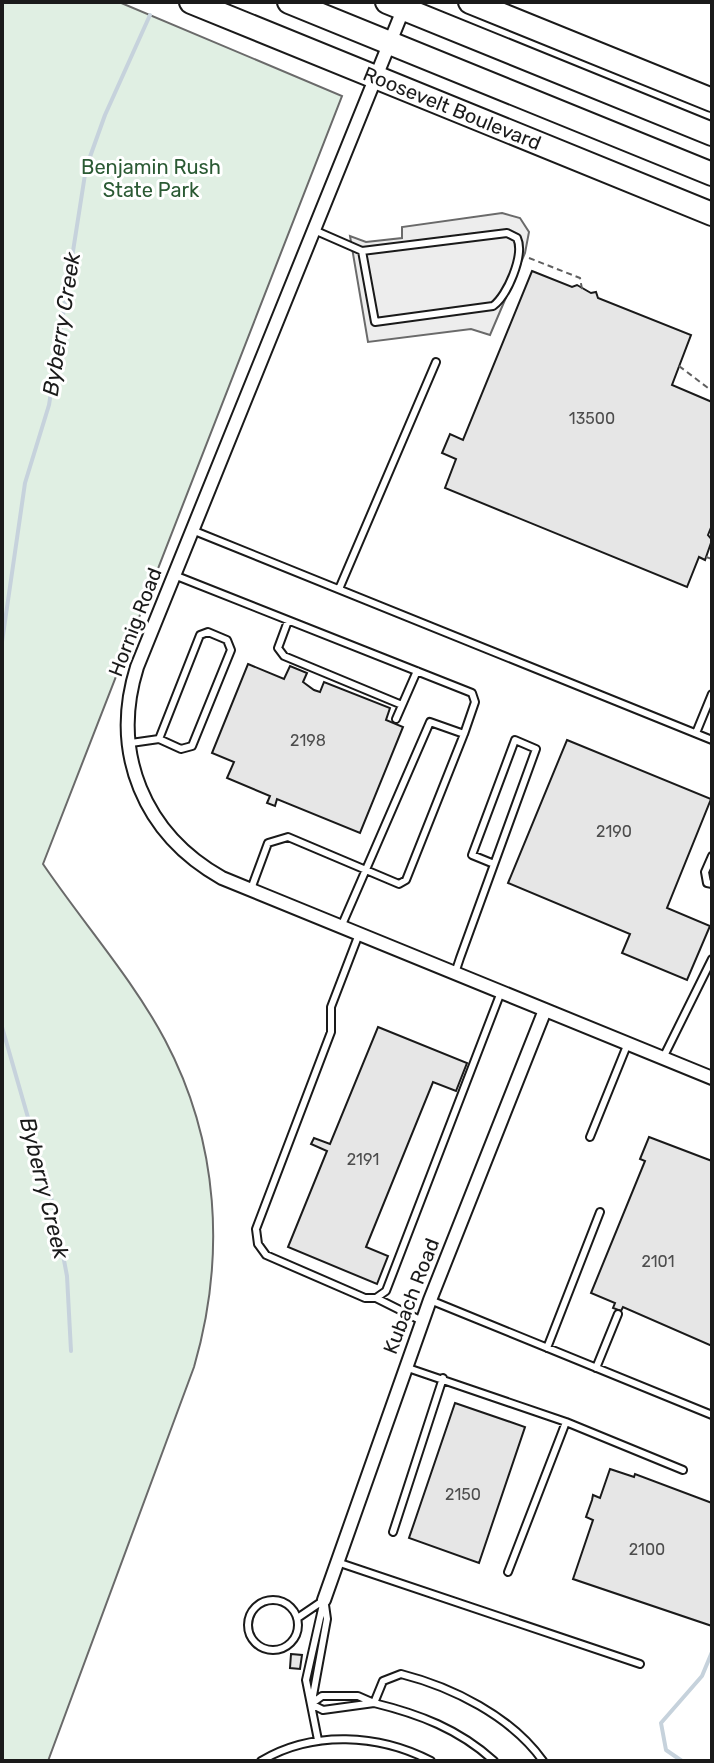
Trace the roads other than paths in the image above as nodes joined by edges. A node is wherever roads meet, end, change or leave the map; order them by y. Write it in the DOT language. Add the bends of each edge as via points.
graph roads {
  1 [pos="191,2"];
  2 [pos="225,2"];
  3 [pos="289,2"];
  4 [pos="470,2"];
  5 [pos="399,4"];
  6 [pos="273,35"];
  7 [pos="390,43"];
  8 [pos="376,77"];
  9 [pos="712,100"];
  10 [pos="712,134"];
  11 [pos="712,174"];
  12 [pos="712,214"];
  13 [pos="314,230"];
  14 [pos="362,251"];
  15 [pos="436,362"];
  16 [pos="192,530"];
  17 [pos="174,575"];
  18 [pos="339,589"];
  19 [pos="288,621"];
  20 [pos="417,671"];
  21 [pos="712,694"];
  22 [pos="402,705"];
  23 [pos="396,719"];
  24 [pos="696,733"];
  25 [pos="464,734"];
  26 [pos="159,739"];
  27 [pos="712,740"];
  28 [pos="127,744"];
  29 [pos="712,856"];
  30 [pos="494,864"];
  31 [pos="366,869"];
  32 [pos="712,884"];
  33 [pos="250,890"];
  34 [pos="341,927"];
  35 [pos="359,934"];
  36 [pos="712,959"];
  37 [pos="455,973"];
  38 [pos="501,992"];
  39 [pos="545,1010"];
  40 [pos="628,1043"];
  41 [pos="663,1058"];
  42 [pos="712,1078"];
  43 [pos="590,1137"];
  44 [pos="600,1212"];
  45 [pos="376,1298"];
  46 [pos="430,1300"];
  47 [pos="618,1314"];
  48 [pos="422,1321"];
  49 [pos="547,1348"];
  50 [pos="405,1367"];
  51 [pos="596,1368"];
  52 [pos="443,1378"];
  53 [pos="712,1415"];
  54 [pos="566,1422"];
  55 [pos="683,1470"];
  56 [pos="393,1532"];
  57 [pos="337,1562"];
  58 [pos="508,1572"];
  59 [pos="324,1600"];
  60 [pos="299,1617"];
  61 [pos="640,1664"];
  62 [pos="374,1703"];
  63 [pos="311,1704"];
  64 [pos="318,1740"];
  65 [pos="261,1761"];
  66 [pos="431,1761"];
  67 [pos="494,1761"];
  68 [pos="543,1761"];
  1 -- 6 [label="highway, Roosevelt Boulevard"];
  2 -- 6 [label="highway"];
  3 -- 7 [label="highway, Roosevelt Boulevard"];
  4 -- 9 [label="highway"];
  5 -- 7 [label="street, Hornig Road"];
  5 -- 10 [label="highway"];
  6 -- 8 [label="highway, Roosevelt Boulevard"];
  7 -- 8 [label="street, Hornig Road"];
  7 -- 11 [label="highway, Roosevelt Boulevard"];
  8 -- 12 [label="highway, Roosevelt Boulevard"];
  8 -- 13 [label="street, Hornig Road"];
  13 -- 14 [label="lane"];
  13 -- 16 [label="street, Hornig Road"];
  14 -- 14 [label="lane" via="500,233 513,234 520,243 501,300 493,306 375,322"];
  15 -- 18 [label="lane"];
  16 -- 17 [label="street, Hornig Road"];
  16 -- 18 [label="lane"];
  17 -- 19 [label="lane"];
  17 -- 28 [label="street, Hornig Road" via="132,680"];
  18 -- 24 [label="lane"];
  19 -- 20 [label="lane"];
  19 -- 22 [label="lane" via="278,648 284,656"];
  20 -- 22 [label="lane"];
  20 -- 25 [label="lane" via="472,693 475,702"];
  21 -- 24 [label="lane"];
  22 -- 23 [label="lane"];
  24 -- 27 [label="lane"];
  25 -- 31 [label="lane" via="430,722"];
  25 -- 31 [label="lane" via="406,880 399,884"];
  26 -- 26 [label="lane" via="200,635 208,632 227,640 231,650 192,746 181,749"];
  26 -- 28 [label="lane"];
  28 -- 33 [label="street, Hornig Road" via="137,786 165,833 205,868"];
  29 -- 32 [label="lane" via="705,872"];
  30 -- 30 [label="lane" via="536,749 515,740 472,855"];
  30 -- 37 [label="lane"];
  31 -- 33 [label="lane" via="288,837 277,838 268,843"];
  31 -- 34 [label="lane"];
  33 -- 34 [label="street, Hornig Road"];
  34 -- 35 [label="street, Hornig Road"];
  35 -- 37 [label="street, Hornig Road"];
  35 -- 45 [label="lane" via="331,1007 331,1032 256,1229 266,1255 365,1298"];
  36 -- 41 [label="lane"];
  37 -- 38 [label="street, Hornig Road"];
  38 -- 39 [label="street, Hornig Road"];
  38 -- 45 [label="lane" via="386,1291"];
  39 -- 40 [label="street, Hornig Road"];
  39 -- 46 [label="street, Kubach Road"];
  40 -- 41 [label="street, Hornig Road"];
  40 -- 43 [label="lane"];
  41 -- 42 [label="street, Hornig Road"];
  44 -- 49 [label="lane"];
  45 -- 48 [label="lane"];
  46 -- 48 [label="street, Kubach Road"];
  46 -- 49 [label="lane"];
  47 -- 51 [label="lane"];
  48 -- 50 [label="street, Kubach Road"];
  49 -- 51 [label="lane"];
  50 -- 52 [label="lane"];
  50 -- 57 [label="street, Kubach Road"];
  51 -- 53 [label="lane"];
  52 -- 54 [label="lane"];
  52 -- 56 [label="lane"];
  54 -- 55 [label="lane"];
  54 -- 58 [label="lane"];
  57 -- 59 [label="street, Kubach Road"];
  57 -- 61 [label="lane"];
  59 -- 60 [label="lane"];
  59 -- 63 [label="lane" via="327,1619"];
  60 -- 60 [label="lane" via="290,1606 270,1602 255,1611 248,1633 261,1648 281,1647 296,1633"];
  62 -- 63 [label="lane" via="323,1710"];
  62 -- 63 [label="lane" via="358,1696 322,1696"];
  62 -- 67 [label="lane" via="448,1727"];
  62 -- 68 [label="lane" via="390,1675 423,1680 501,1721"];
  63 -- 64 [label="lane"];
  64 -- 65 [label="lane"];
  64 -- 66 [label="lane" via="387,1743"];
}
